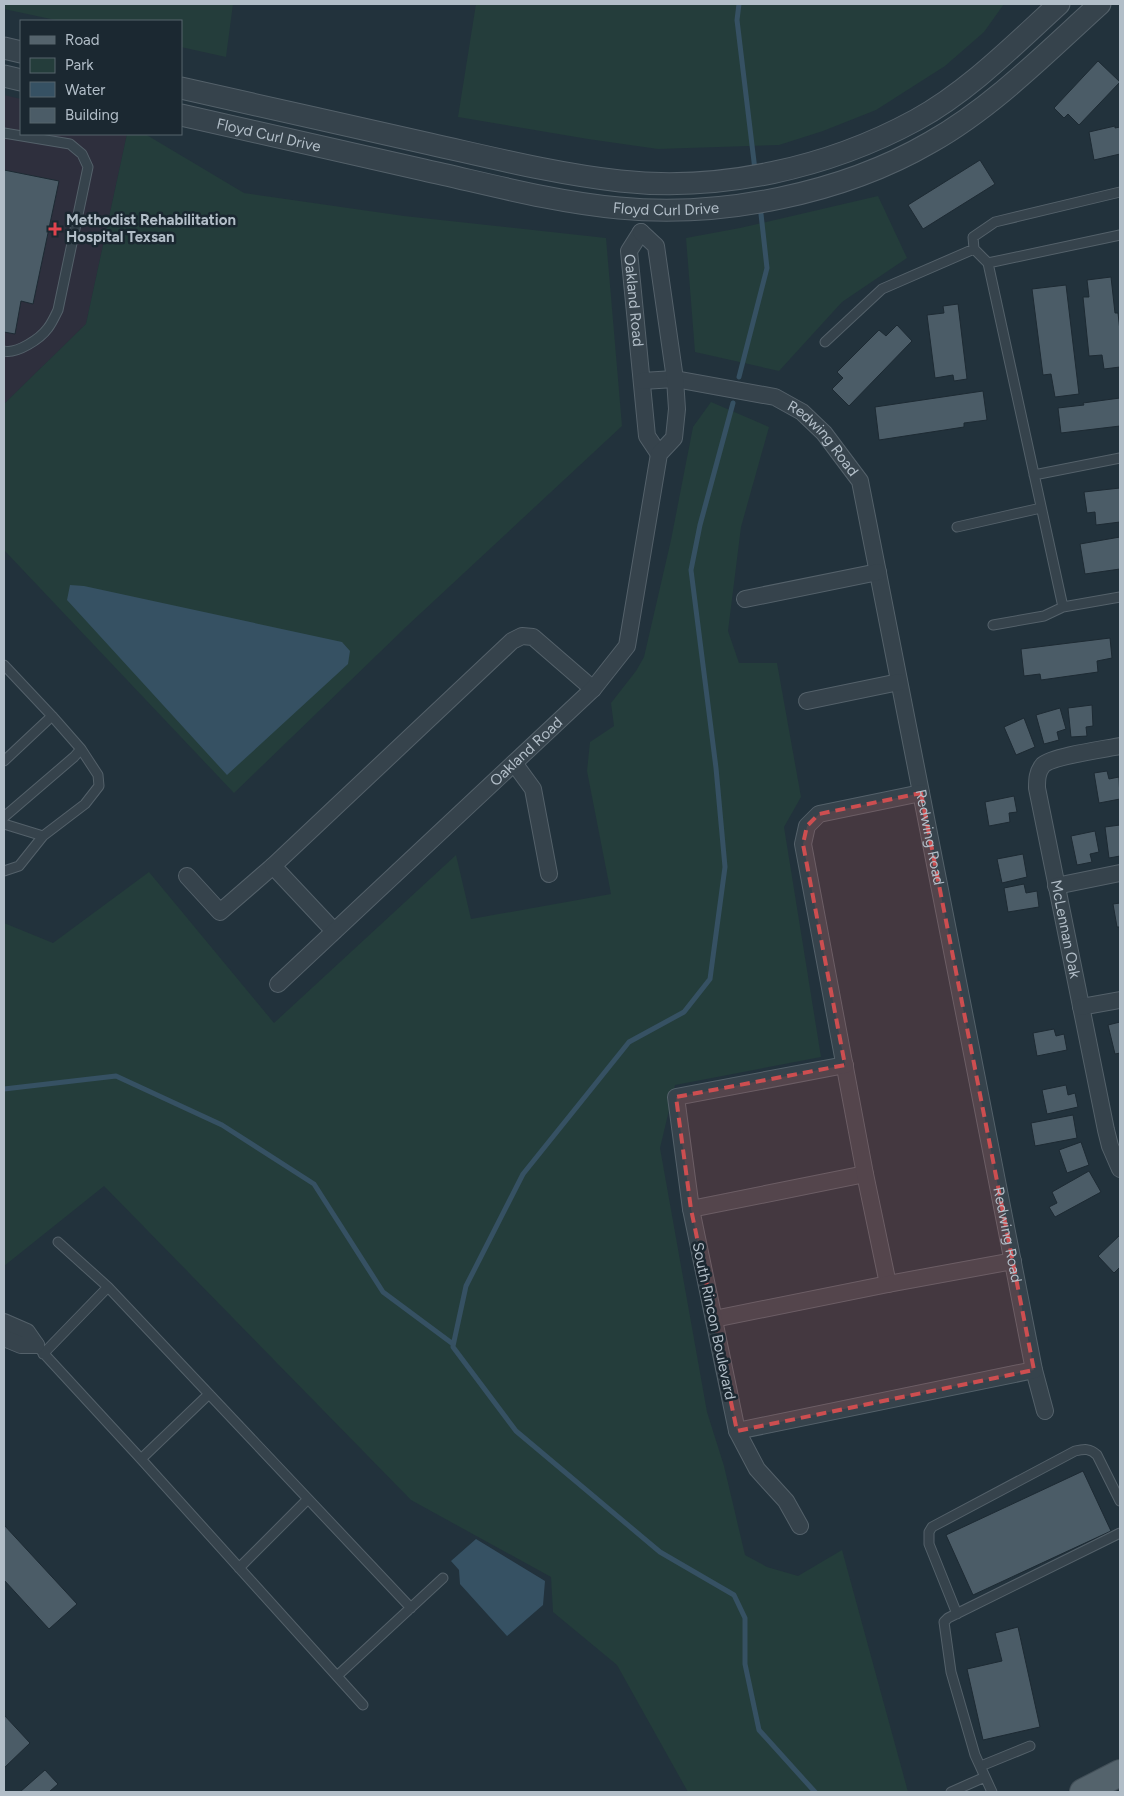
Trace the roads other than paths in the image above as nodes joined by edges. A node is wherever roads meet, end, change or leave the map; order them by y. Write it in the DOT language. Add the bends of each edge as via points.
graph roads {
  1 [pos="1059,4"];
  2 [pos="1100,4"];
  3 [pos="4,48"];
  4 [pos="20,52"];
  5 [pos="4,76"];
  6 [pos="20,80"];
  7 [pos="182,88"];
  8 [pos="182,116"];
  9 [pos="4,132"];
  10 [pos="20,135"];
  11 [pos="20,135"];
  12 [pos="637,182"];
  13 [pos="1120,192"];
  14 [pos="639,209"];
  15 [pos="641,232"];
  16 [pos="1120,235"];
  17 [pos="974,249"];
  18 [pos="988,263"];
  19 [pos="825,342"];
  20 [pos="4,351"];
  21 [pos="675,379"];
  22 [pos="642,381"];
  23 [pos="659,454"];
  24 [pos="1120,458"];
  25 [pos="1034,476"];
  26 [pos="1041,508"];
  27 [pos="957,526"];
  28 [pos="878,572"];
  29 [pos="1120,597"];
  30 [pos="745,599"];
  31 [pos="1063,607"];
  32 [pos="993,625"];
  33 [pos="4,665"];
  34 [pos="899,682"];
  35 [pos="593,689"];
  36 [pos="807,701"];
  37 [pos="52,716"];
  38 [pos="1120,746"];
  39 [pos="81,749"];
  40 [pos="4,761"];
  41 [pos="514,763"];
  42 [pos="922,793"];
  43 [pos="4,817"];
  44 [pos="4,824"];
  45 [pos="43,836"];
  46 [pos="273,866"];
  47 [pos="4,871"];
  48 [pos="1120,873"];
  49 [pos="549,874"];
  50 [pos="186,876"];
  51 [pos="1056,886"];
  52 [pos="334,931"];
  53 [pos="278,984"];
  54 [pos="1120,1000"];
  55 [pos="1081,1007"];
  56 [pos="845,1065"];
  57 [pos="1113,1128"];
  58 [pos="1120,1169"];
  59 [pos="865,1174"];
  60 [pos="691,1209"];
  61 [pos="58,1242"];
  62 [pos="1013,1261"];
  63 [pos="888,1284"];
  64 [pos="108,1287"];
  65 [pos="714,1319"];
  66 [pos="4,1322"];
  67 [pos="4,1338"];
  68 [pos="39,1350"];
  69 [pos="1034,1370"];
  70 [pos="209,1394"];
  71 [pos="1045,1411"];
  72 [pos="737,1431"];
  73 [pos="141,1459"];
  74 [pos="308,1499"];
  75 [pos="1120,1501"];
  76 [pos="800,1526"];
  77 [pos="1120,1533"];
  78 [pos="239,1568"];
  79 [pos="443,1578"];
  80 [pos="411,1608"];
  81 [pos="957,1614"];
  82 [pos="337,1676"];
  83 [pos="363,1705"];
  84 [pos="1030,1746"];
  85 [pos="981,1766"];
  86 [pos="1120,1773"];
  87 [pos="985,1777"];
  88 [pos="950,1792"];
  89 [pos="992,1792"];
  90 [pos="1083,1792"];
  1 -- 12 [label="street, Floyd Curl Drive" via="968,84 918,119 883,136 839,154 783,170 728,180 665,184"];
  2 -- 14 [label="street, Floyd Curl Drive" via="984,106 931,142 894,161 848,179 789,196 732,207 665,211"];
  3 -- 4 [label="street"];
  5 -- 6 [label="street"];
  7 -- 12 [label="street, Floyd Curl Drive" via="558,172"];
  8 -- 14 [label="street, Floyd Curl Drive" via="552,199"];
  9 -- 11 [label="lane"];
  10 -- 20 [label="lane" via="70,144 82,154 88,166 58,310 48,329 25,347"];
  12 -- 14 [label="street"];
  13 -- 17 [label="lane" via="995,222 973,237"];
  14 -- 15 [label="street"];
  15 -- 21 [label="street, Oakland Road" via="656,246"];
  15 -- 22 [label="street, Oakland Road" via="629,251"];
  16 -- 18 [label="lane"];
  17 -- 18 [label="lane"];
  17 -- 19 [label="lane" via="882,289"];
  18 -- 25 [label="lane"];
  21 -- 22 [label="street, Redwing Road"];
  21 -- 23 [label="street, Oakland Road" via="677,409 674,438"];
  21 -- 28 [label="street, Redwing Road" via="775,397 802,412 824,433 860,481"];
  22 -- 23 [label="street, Oakland Road" via="647,436"];
  23 -- 35 [label="street, Oakland Road" via="627,646"];
  24 -- 25 [label="lane"];
  25 -- 26 [label="lane"];
  26 -- 27 [label="lane"];
  26 -- 31 [label="lane"];
  28 -- 30 [label="street"];
  28 -- 34 [label="street, Redwing Road"];
  29 -- 31 [label="lane"];
  31 -- 32 [label="lane" via="1044,616"];
  33 -- 37 [label="lane"];
  34 -- 36 [label="street"];
  34 -- 42 [label="street, Redwing Road"];
  35 -- 41 [label="street, Oakland Road"];
  35 -- 46 [label="street" via="533,637 522,636 512,641"];
  37 -- 39 [label="lane"];
  37 -- 40 [label="lane"];
  38 -- 51 [label="street, McLennan Oak" via="1045,763 1038,774 1037,788"];
  39 -- 43 [label="lane"];
  39 -- 45 [label="lane" via="98,775 99,786 85,804"];
  41 -- 49 [label="street" via="533,789"];
  41 -- 52 [label="street, Oakland Road"];
  42 -- 56 [label="street" via="819,814 807,826 804,844"];
  42 -- 62 [label="street, Redwing Road"];
  44 -- 45 [label="lane"];
  45 -- 47 [label="lane" via="19,866"];
  46 -- 50 [label="street" via="220,912"];
  46 -- 52 [label="street"];
  48 -- 51 [label="street"];
  51 -- 55 [label="street, McLennan Oak"];
  52 -- 53 [label="street, Oakland Road"];
  54 -- 55 [label="street"];
  55 -- 57 [label="street, McLennan Oak"];
  56 -- 59 [label="street"];
  56 -- 60 [label="street, South Rincon Boulevard" via="676,1097"];
  57 -- 58 [label="street, McLennan Oak" via="1110,1146"];
  59 -- 60 [label="street"];
  59 -- 63 [label="street"];
  60 -- 65 [label="street, South Rincon Boulevard"];
  61 -- 64 [label="lane"];
  62 -- 63 [label="street"];
  62 -- 69 [label="street, Redwing Road"];
  63 -- 65 [label="street"];
  64 -- 68 [label="lane"];
  64 -- 70 [label="lane"];
  65 -- 72 [label="street, South Rincon Boulevard"];
  66 -- 68 [label="street" via="27,1332"];
  67 -- 68 [label="street"];
  68 -- 73 [label="lane"];
  69 -- 71 [label="street, Redwing Road"];
  69 -- 72 [label="street"];
  70 -- 73 [label="lane"];
  70 -- 74 [label="lane"];
  72 -- 76 [label="street, South Rincon Boulevard" via="757,1469 786,1501"];
  73 -- 78 [label="lane"];
  74 -- 78 [label="lane"];
  74 -- 80 [label="lane"];
  75 -- 81 [label="lane" via="1097,1455 1085,1448 932,1527 929,1544"];
  77 -- 81 [label="lane"];
  78 -- 82 [label="lane"];
  79 -- 80 [label="lane"];
  80 -- 82 [label="lane"];
  81 -- 85 [label="lane" via="944,1622 951,1672"];
  82 -- 83 [label="lane"];
  84 -- 85 [label="lane"];
  85 -- 87 [label="lane"];
  86 -- 90 [label="main road"];
  87 -- 88 [label="lane"];
  87 -- 89 [label="lane"];
}
